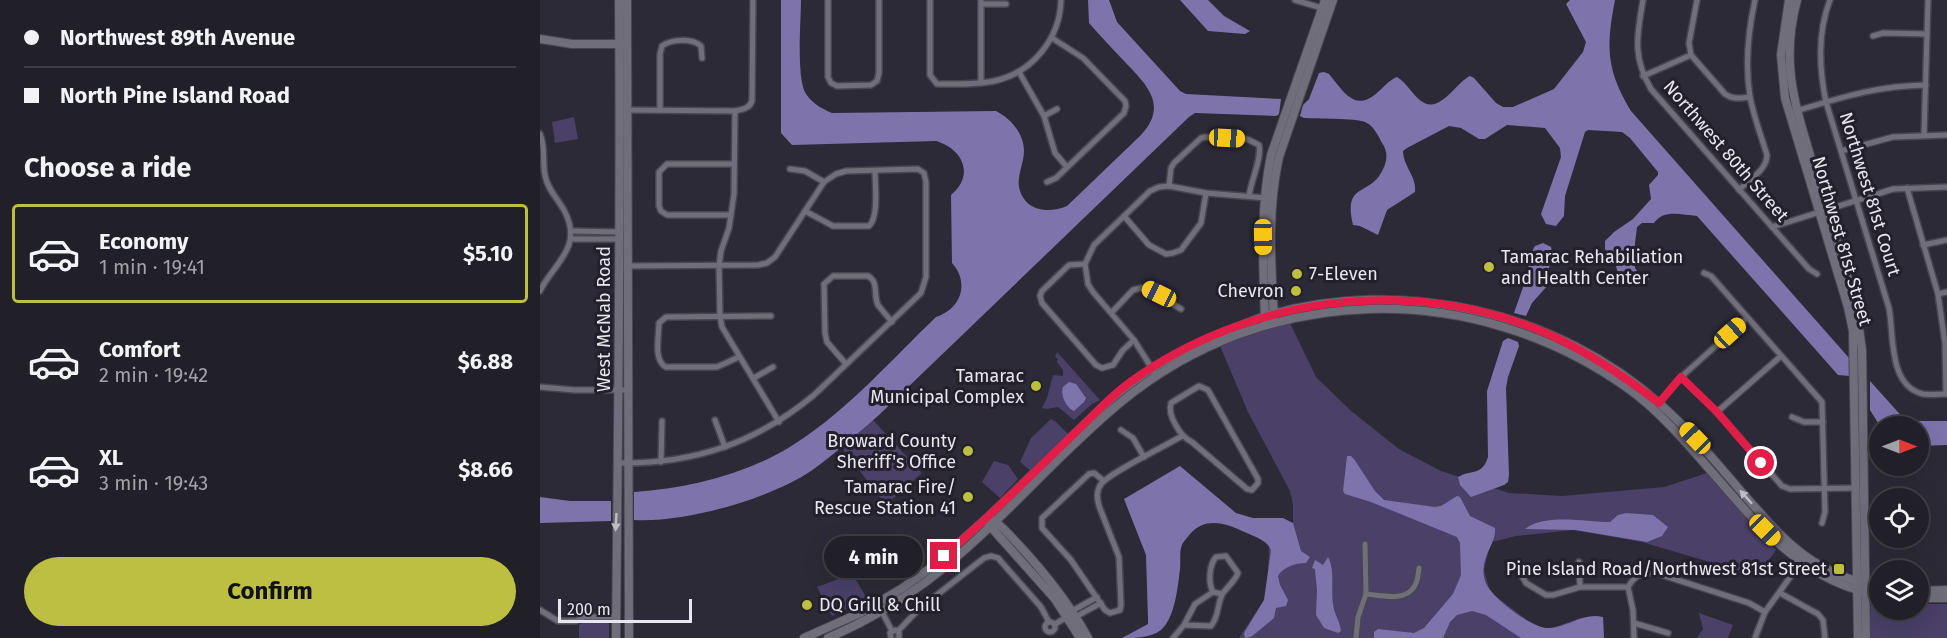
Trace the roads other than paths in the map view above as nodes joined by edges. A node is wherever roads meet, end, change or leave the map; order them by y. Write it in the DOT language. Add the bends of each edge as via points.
graph roads {
  1 [pos="619,0"];
  2 [pos="627,0"];
  3 [pos="753,0"];
  4 [pos="828,0"];
  5 [pos="879,0"];
  6 [pos="930,0"];
  7 [pos="1060,0"];
  8 [pos="1295,0"];
  9 [pos="1325,0"];
  10 [pos="1333,0"];
  11 [pos="1643,0"];
  12 [pos="1697,0"];
  13 [pos="1755,0"];
  14 [pos="1789,0"];
  15 [pos="1797,0"];
  16 [pos="1830,0"];
  17 [pos="1928,0"];
  18 [pos="981,2"];
  19 [pos="1006,4"];
  20 [pos="1325,10"];
  21 [pos="1927,33"];
  22 [pos="1873,36"];
  23 [pos="1052,38"];
  24 [pos="540,39"];
  25 [pos="623,44"];
  26 [pos="1691,55"];
  27 [pos="702,58"];
  28 [pos="1019,72"];
  29 [pos="1643,76"];
  30 [pos="981,83"];
  31 [pos="1926,85"];
  32 [pos="1750,97"];
  33 [pos="1826,102"];
  34 [pos="1057,109"];
  35 [pos="627,110"];
  36 [pos="660,110"];
  37 [pos="735,111"];
  38 [pos="1793,112"];
  39 [pos="1044,116"];
  40 [pos="540,134"];
  41 [pos="1924,135"];
  42 [pos="1947,135"];
  43 [pos="1841,151"];
  44 [pos="734,164"];
  45 [pos="1067,167"];
  46 [pos="790,169"];
  47 [pos="875,171"];
  48 [pos="824,182"];
  49 [pos="1047,182"];
  50 [pos="1169,186"];
  51 [pos="1947,187"];
  52 [pos="1907,188"];
  53 [pos="1739,190"];
  54 [pos="1206,193"];
  55 [pos="1249,196"];
  56 [pos="1267,198"];
  57 [pos="1856,200"];
  58 [pos="806,211"];
  59 [pos="1822,211"];
  60 [pos="732,215"];
  61 [pos="1124,216"];
  62 [pos="1772,227"];
  63 [pos="571,231"];
  64 [pos="622,236"];
  65 [pos="571,239"];
  66 [pos="1947,240"];
  67 [pos="1923,245"];
  68 [pos="1085,264"];
  69 [pos="627,266"];
  70 [pos="719,266"];
  71 [pos="1268,268"];
  72 [pos="1704,273"];
  73 [pos="1817,274"];
  74 [pos="540,291"];
  75 [pos="1947,292"];
  76 [pos="1938,294"];
  77 [pos="1181,309"];
  78 [pos="1112,312"];
  79 [pos="720,316"];
  80 [pos="771,316"];
  81 [pos="1274,318"];
  82 [pos="1747,318"];
  83 [pos="892,321"];
  84 [pos="1265,321"];
  85 [pos="1134,340"];
  86 [pos="1946,343"];
  87 [pos="1781,356"];
  88 [pos="739,357"];
  89 [pos="846,364"];
  90 [pos="774,367"];
  91 [pos="1154,372"];
  92 [pos="1681,377"];
  93 [pos="753,378"];
  94 [pos="540,387"];
  95 [pos="623,390"];
  96 [pos="1946,394"];
  97 [pos="1656,406"];
  98 [pos="1717,412"];
  99 [pos="1792,417"];
  100 [pos="715,420"];
  101 [pos="662,421"];
  102 [pos="779,422"];
  103 [pos="1823,422"];
  104 [pos="1121,430"];
  105 [pos="1182,436"];
  106 [pos="725,447"];
  107 [pos="1144,457"];
  108 [pos="661,462"];
  109 [pos="623,463"];
  110 [pos="1104,481"];
  111 [pos="1860,488"];
  112 [pos="1824,489"];
  113 [pos="987,518"];
  114 [pos="1822,523"];
  115 [pos="993,524"];
  116 [pos="1365,544"];
  117 [pos="1579,562"];
  118 [pos="1802,562"];
  119 [pos="1517,567"];
  120 [pos="1419,568"];
  121 [pos="1580,587"];
  122 [pos="1628,587"];
  123 [pos="1861,587"];
  124 [pos="1869,587"];
  125 [pos="1869,590"];
  126 [pos="1947,590"];
  127 [pos="1929,591"];
  128 [pos="1213,592"];
  129 [pos="1780,593"];
  130 [pos="1222,594"];
  131 [pos="1366,594"];
  132 [pos="1097,597"];
  133 [pos="1929,598"];
  134 [pos="1947,598"];
  135 [pos="1101,603"];
  136 [pos="877,604"];
  137 [pos="540,609"];
  138 [pos="881,611"];
  139 [pos="1765,612"];
  140 [pos="1072,615"];
  141 [pos="616,616"];
  142 [pos="1052,623"];
  143 [pos="1634,623"];
  144 [pos="1184,625"];
  145 [pos="1668,633"];
  146 [pos="892,635"];
  147 [pos="616,638"];
  148 [pos="628,638"];
  149 [pos="804,638"];
  150 [pos="828,638"];
  151 [pos="899,638"];
  152 [pos="1041,638"];
  153 [pos="1080,638"];
  154 [pos="1088,638"];
  155 [pos="1173,638"];
  156 [pos="1356,638"];
  157 [pos="1634,638"];
  158 [pos="1755,638"];
  159 [pos="1825,638"];
  160 [pos="1858,638"];
  161 [pos="1866,638"];
  1 -- 25 [label="main road, West McNab Road"];
  2 -- 25 [label="main road, West McNab Road"];
  3 -- 37 [label="street" via="753,101 746,109"];
  4 -- 5 [label="street" via="828,77 837,86 871,85 877,81"];
  6 -- 30 [label="street" via="933,81"];
  7 -- 23 [label="street"];
  8 -- 20 [label="street"];
  9 -- 20 [label="main road"];
  10 -- 20 [label="main road"];
  11 -- 29 [label="street, Northwest 80th Street" via="1636,45"];
  12 -- 26 [label="street" via="1689,43"];
  13 -- 32 [label="street" via="1748,47"];
  14 -- 38 [label="main road, Northwest 81st Street" via="1781,55 1782,78"];
  15 -- 38 [label="main road, Northwest 81st Street" via="1788,56"];
  16 -- 33 [label="street, Northwest 81st Court" via="1820,52"];
  17 -- 21 [label="street"];
  18 -- 19 [label="street"];
  18 -- 30 [label="street"];
  20 -- 56 [label="main road" via="1271,155"];
  21 -- 22 [label="street"];
  21 -- 31 [label="street"];
  23 -- 28 [label="street"];
  23 -- 45 [label="street" via="1083,58 1126,106 1124,113"];
  24 -- 25 [label="main road" via="572,44"];
  25 -- 35 [label="main road, West McNab Road"];
  25 -- 64 [label="main road, West McNab Road"];
  26 -- 29 [label="street"];
  26 -- 32 [label="street" via="1725,94 1737,99"];
  27 -- 36 [label="street" via="700,46 693,41 672,41 662,46"];
  28 -- 30 [label="street"];
  28 -- 39 [label="street"];
  29 -- 53 [label="street, Northwest 80th Street"];
  31 -- 33 [label="street" via="1895,85"];
  31 -- 41 [label="street"];
  32 -- 53 [label="street" via="1767,162"];
  33 -- 38 [label="street"];
  33 -- 43 [label="street, Northwest 81st Court"];
  34 -- 39 [label="street"];
  35 -- 36 [label="street"];
  35 -- 64 [label="main road, West McNab Road"];
  36 -- 37 [label="street"];
  37 -- 44 [label="street"];
  38 -- 59 [label="main road, Northwest 81st Street"];
  39 -- 45 [label="street" via="1055,153"];
  40 -- 63 [label="street" via="545,176"];
  41 -- 42 [label="street"];
  41 -- 43 [label="street" via="1875,140"];
  43 -- 57 [label="street, Northwest 81st Court"];
  44 -- 60 [label="street"];
  44 -- 60 [label="street" via="667,164 659,172 659,206 667,215"];
  45 -- 49 [label="street"];
  46 -- 48 [label="street" via="806,171"];
  47 -- 48 [label="street" via="846,171"];
  47 -- 58 [label="street" via="875,215 869,226 833,226"];
  47 -- 83 [label="street" via="918,169 924,173 926,182 925,285"];
  48 -- 58 [label="street"];
  50 -- 54 [label="street"];
  50 -- 55 [label="street" via="1174,163 1201,138 1247,139 1259,145 1260,151"];
  50 -- 61 [label="street" via="1150,191"];
  51 -- 52 [label="street"];
  52 -- 57 [label="street"];
  52 -- 67 [label="street"];
  53 -- 62 [label="street, Northwest 80th Street"];
  54 -- 55 [label="street"];
  54 -- 61 [label="street" via="1202,223 1181,250 1166,254 1149,245"];
  55 -- 56 [label="street"];
  56 -- 71 [label="main road"];
  57 -- 59 [label="street"];
  57 -- 96 [label="street, Northwest 81st Court" via="1889,308 1899,373 1914,389 1925,394"];
  58 -- 70 [label="street" via="767,263"];
  59 -- 62 [label="street"];
  59 -- 111 [label="main road, Northwest 81st Street" via="1853,331"];
  60 -- 70 [label="street"];
  61 -- 68 [label="street" via="1094,245"];
  62 -- 73 [label="street, Northwest 80th Street"];
  63 -- 64 [label="street"];
  63 -- 65 [label="street"];
  64 -- 65 [label="street"];
  64 -- 69 [label="main road, West McNab Road"];
  64 -- 95 [label="main road, West McNab Road"];
  65 -- 74 [label="street" via="565,256"];
  66 -- 67 [label="street"];
  67 -- 76 [label="street"];
  68 -- 78 [label="street" via="1088,284"];
  68 -- 85 [label="street" via="1069,265 1042,291 1042,303 1102,368 1113,365"];
  69 -- 70 [label="street"];
  69 -- 95 [label="main road, West McNab Road"];
  70 -- 79 [label="street"];
  71 -- 81 [label="main road"];
  71 -- 84 [label="main road"];
  72 -- 82 [label="street"];
  75 -- 76 [label="street"];
  76 -- 86 [label="street"];
  77 -- 78 [label="street" via="1144,287 1133,290"];
  78 -- 85 [label="street"];
  79 -- 80 [label="street"];
  79 -- 88 [label="street"];
  79 -- 88 [label="street" via="662,319 658,359 666,367 717,367"];
  81 -- 84 [label="main road"];
  81 -- 97 [label="main road" via="1370,308 1418,310 1472,319 1522,333 1567,352"];
  82 -- 87 [label="street"];
  82 -- 92 [label="street"];
  83 -- 89 [label="street"];
  83 -- 89 [label="street" via="878,304 873,278 828,279 824,284 825,333 831,348"];
  84 -- 91 [label="main road" via="1195,345"];
  85 -- 91 [label="street"];
  86 -- 96 [label="street"];
  87 -- 98 [label="street"];
  87 -- 103 [label="street" via="1822,402"];
  88 -- 93 [label="street"];
  89 -- 102 [label="street"];
  90 -- 93 [label="street"];
  91 -- 113 [label="main road" via="1129,383"];
  91 -- 115 [label="main road"];
  92 -- 97 [label="street"];
  92 -- 98 [label="street"];
  93 -- 102 [label="street"];
  94 -- 95 [label="street"];
  95 -- 109 [label="main road, West McNab Road"];
  97 -- 118 [label="main road" via="1765,530"];
  123 -- 97 [label="main road, one-way" via="1794,548 1695,438"];
  98 -- 112 [label="street" via="1782,486"];
  99 -- 103 [label="street" via="1804,422"];
  100 -- 106 [label="street"];
  101 -- 108 [label="street"];
  102 -- 106 [label="street"];
  103 -- 112 [label="street"];
  104 -- 107 [label="street" via="1133,438"];
  105 -- 105 [label="street" via="1169,407 1199,386 1204,387 1258,479 1256,488 1247,489"];
  105 -- 107 [label="street"];
  106 -- 108 [label="street" via="687,459"];
  107 -- 110 [label="street"];
  108 -- 109 [label="street"];
  109 -- 141 [label="main road, West McNab Road, one-way" via="616,532"];
  109 -- 148 [label="main road, West McNab Road"];
  110 -- 132 [label="street" via="1094,473 1089,474 1041,523"];
  110 -- 135 [label="street" via="1096,498 1120,562 1120,610 1110,613"];
  111 -- 112 [label="street"];
  111 -- 123 [label="main road, Northwest 81st Street"];
  112 -- 114 [label="street"];
  113 -- 115 [label="main road"];
  113 -- 136 [label="main road" via="933,566"];
  115 -- 138 [label="main road" via="925,583"];
  115 -- 140 [label="main road"];
  116 -- 131 [label="street"];
  117 -- 121 [label="street"];
  118 -- 123 [label="main road" via="1827,579"];
  118 -- 129 [label="street"];
  119 -- 121 [label="street" via="1526,583 1546,595"];
  120 -- 131 [label="street" via="1416,585 1404,595"];
  121 -- 122 [label="street"];
  122 -- 139 [label="street" via="1638,575 1656,573 1749,603"];
  122 -- 143 [label="street"];
  123 -- 124 [label="main road"];
  123 -- 125 [label="main road"];
  123 -- 160 [label="main road, Northwest 81st Street"];
  123 -- 161 [label="main road, Northwest 81st Street"];
  126 -- 127 [label="main road"];
  128 -- 130 [label="street"];
  128 -- 130 [label="street" via="1211,563 1216,557 1226,556 1238,577"];
  128 -- 144 [label="street" via="1190,609"];
  129 -- 139 [label="street"];
  129 -- 159 [label="street" via="1818,615 1823,620"];
  130 -- 144 [label="street" via="1211,626"];
  131 -- 156 [label="street"];
  132 -- 135 [label="street"];
  132 -- 140 [label="street"];
  133 -- 134 [label="main road"];
  135 -- 140 [label="street"];
  136 -- 138 [label="street"];
  136 -- 149 [label="main road"];
  137 -- 141 [label="street" via="558,621"];
  138 -- 146 [label="street"];
  138 -- 150 [label="main road"];
  139 -- 158 [label="street"];
  140 -- 142 [label="street"];
  140 -- 153 [label="main road"];
  140 -- 154 [label="main road"];
  141 -- 147 [label="main road, West McNab Road"];
  142 -- 146 [label="street" via="1020,582 998,558 991,556 919,609"];
  142 -- 152 [label="street" via="1045,625 1047,631"];
  143 -- 145 [label="street"];
  143 -- 157 [label="street"];
  144 -- 155 [label="street"];
  146 -- 151 [label="street" via="900,634"];
}
